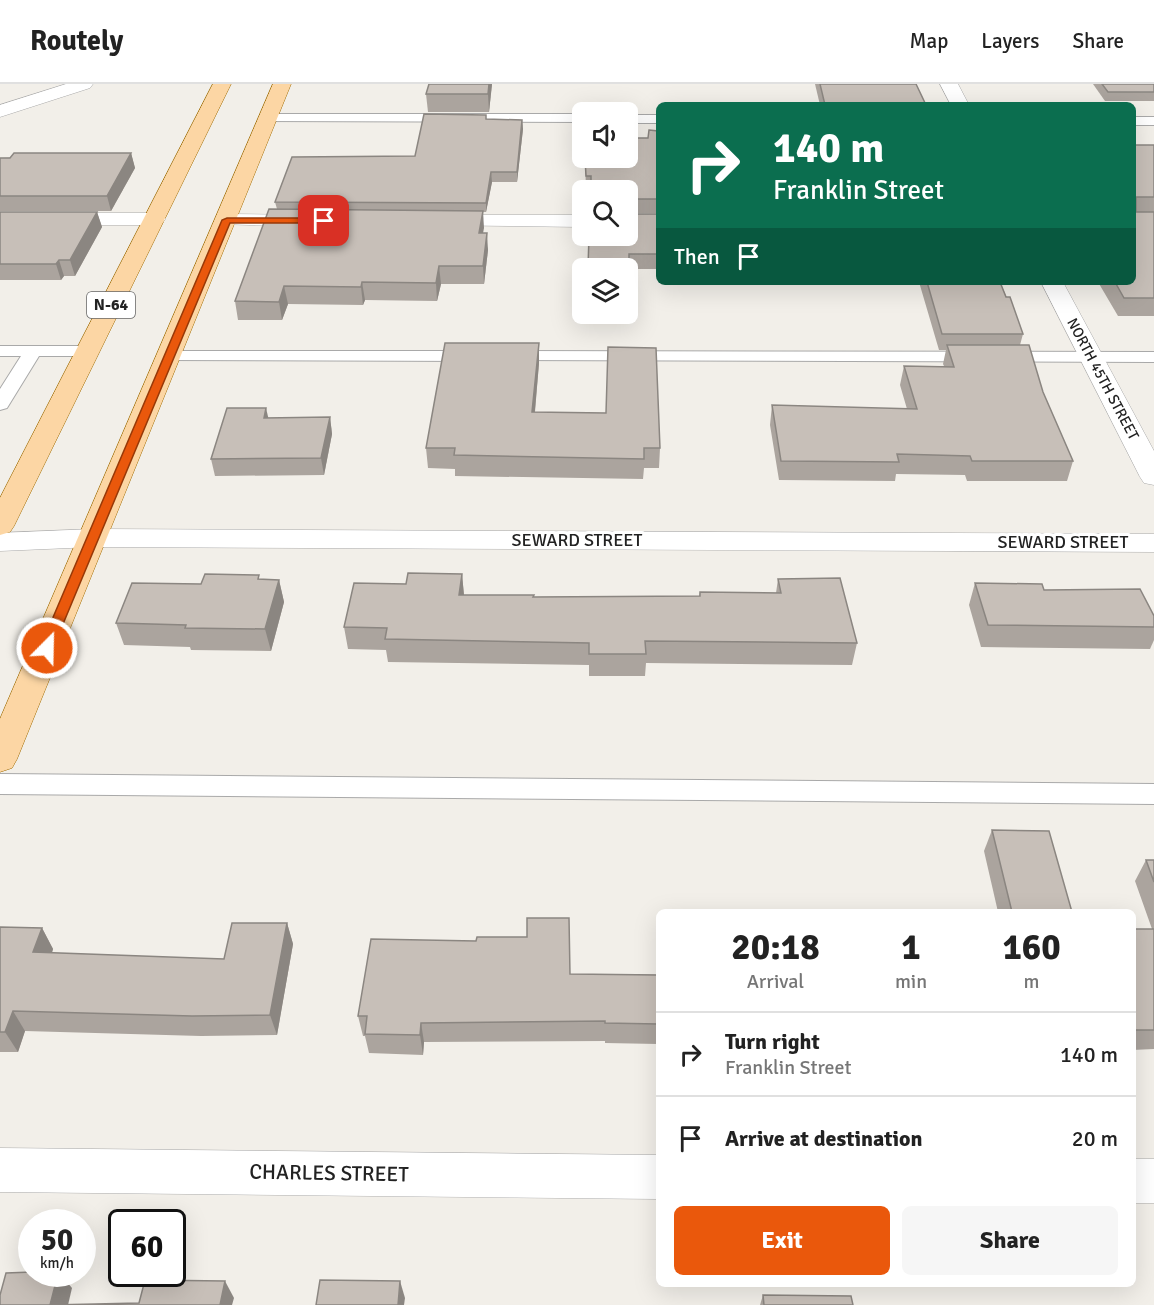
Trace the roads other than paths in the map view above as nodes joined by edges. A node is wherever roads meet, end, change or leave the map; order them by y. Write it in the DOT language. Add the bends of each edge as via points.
graph roads {
  1 [pos="84,84"];
  2 [pos="222,84"];
  3 [pos="282,84"];
  4 [pos="949,84"];
  5 [pos="958,102"];
  6 [pos="0,111"];
  7 [pos="268,118"];
  8 [pos="572,118"];
  9 [pos="638,119"];
  10 [pos="656,119"];
  11 [pos="1136,121"];
  12 [pos="1154,121"];
  13 [pos="0,219"];
  14 [pos="155,219"];
  15 [pos="227,220"];
  16 [pos="336,221"];
  17 [pos="418,221"];
  18 [pos="572,221"];
  19 [pos="1054,285"];
  20 [pos="0,351"];
  21 [pos="33,351"];
  22 [pos="88,351"];
  23 [pos="170,356"];
  24 [pos="1091,357"];
  25 [pos="1154,357"];
  26 [pos="0,404"];
  27 [pos="1154,477"];
  28 [pos="0,526"];
  29 [pos="93,538"];
  30 [pos="0,542"];
  31 [pos="1154,543"];
  32 [pos="0,759"];
  33 [pos="0,784"];
  34 [pos="1154,794"];
  35 [pos="0,1170"];
  36 [pos="656,1177"];
  37 [pos="1136,1181"];
  38 [pos="1154,1181"];
  1 -- 6 [label="street"];
  2 -- 14 [label="main road, N-64"];
  3 -- 7 [label="main road"];
  4 -- 5 [label="street"];
  7 -- 8 [label="lane"];
  7 -- 15 [label="main road"];
  9 -- 10 [label="lane"];
  11 -- 12 [label="lane"];
  13 -- 14 [label="street"];
  14 -- 22 [label="main road, N-64"];
  15 -- 16 [label="street"];
  15 -- 23 [label="main road"];
  17 -- 18 [label="street"];
  19 -- 24 [label="street, NORTH 45TH STREET"];
  20 -- 21 [label="lane"];
  21 -- 22 [label="lane"];
  21 -- 26 [label="lane"];
  22 -- 28 [label="main road, N-64"];
  23 -- 24 [label="lane"];
  23 -- 29 [label="main road"];
  24 -- 25 [label="lane"];
  24 -- 27 [label="street, NORTH 45TH STREET"];
  29 -- 30 [label="street, SEWARD STREET"];
  29 -- 31 [label="street, SEWARD STREET"];
  29 -- 32 [label="main road"];
  33 -- 34 [label="lane"];
  35 -- 36 [label="street, CHARLES STREET"];
  37 -- 38 [label="street"];
}
